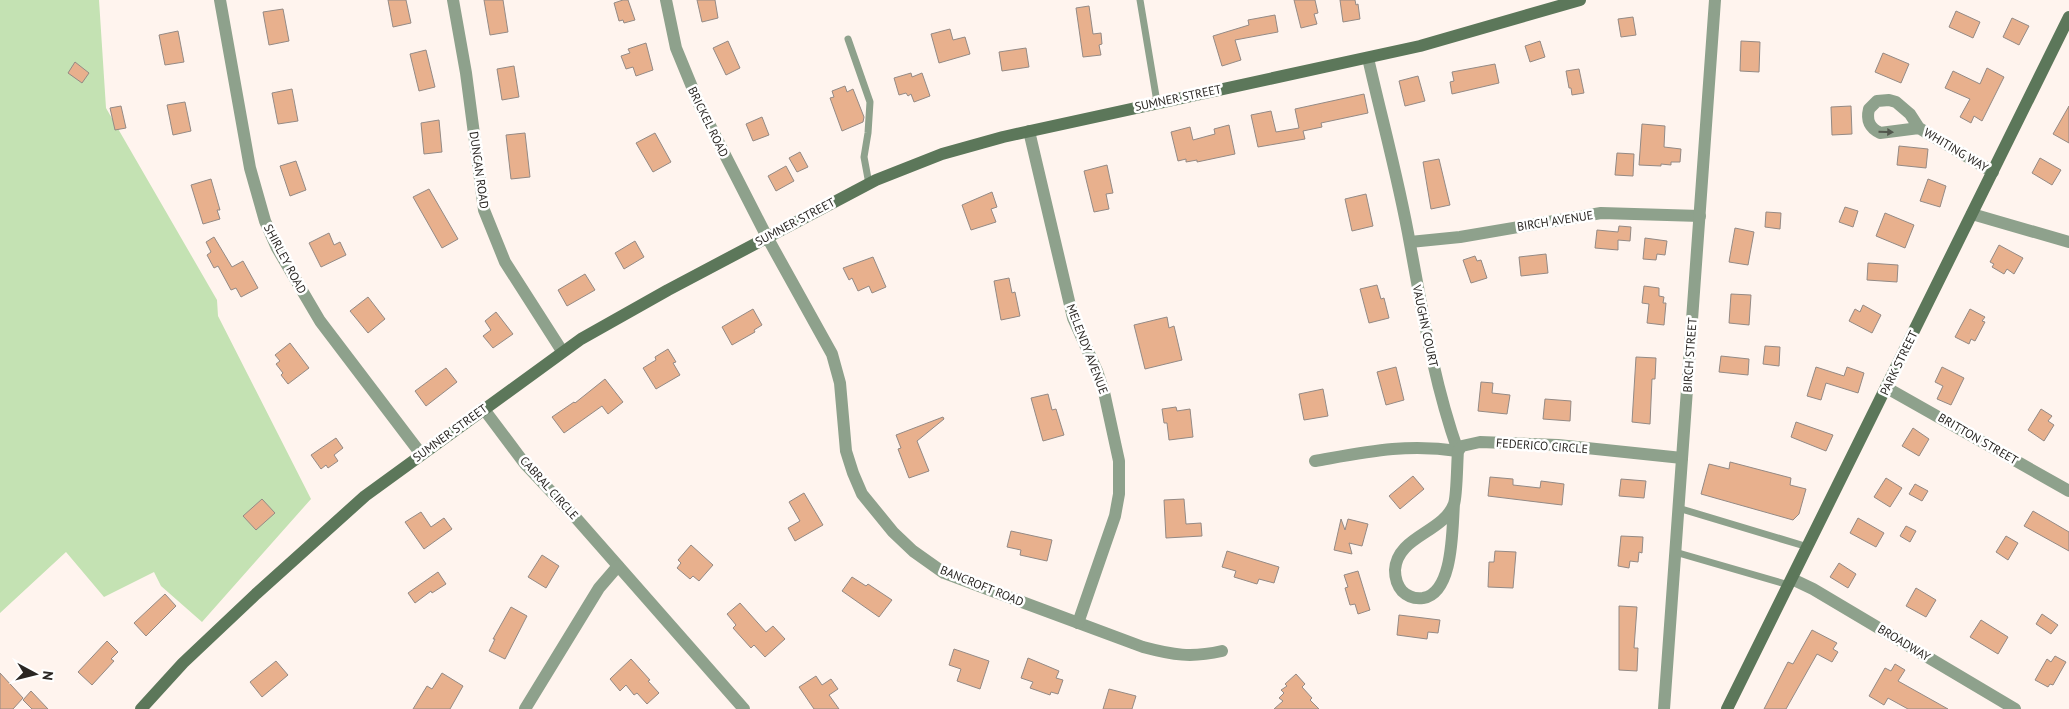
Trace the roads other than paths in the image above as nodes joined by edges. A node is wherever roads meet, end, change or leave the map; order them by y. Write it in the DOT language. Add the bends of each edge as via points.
graph roads {
  1 [pos="220,0"];
  2 [pos="453,0"];
  3 [pos="666,0"];
  4 [pos="1140,0"];
  5 [pos="1580,0"];
  6 [pos="1715,0"];
  7 [pos="2069,17"];
  8 [pos="848,39"];
  9 [pos="1368,58"];
  10 [pos="1157,102"];
  11 [pos="1919,128"];
  12 [pos="1029,131"];
  13 [pos="1993,172"];
  14 [pos="869,184"];
  15 [pos="1972,214"];
  16 [pos="1700,216"];
  17 [pos="767,237"];
  18 [pos="1410,242"];
  19 [pos="2069,242"];
  20 [pos="562,351"];
  21 [pos="1887,388"];
  22 [pos="483,408"];
  23 [pos="1458,451"];
  24 [pos="421,454"];
  25 [pos="1682,458"];
  26 [pos="1315,461"];
  27 [pos="2069,491"];
  28 [pos="1454,504"];
  29 [pos="1678,508"];
  30 [pos="1808,547"];
  31 [pos="1675,552"];
  32 [pos="618,566"];
  33 [pos="1790,582"];
  34 [pos="1078,623"];
  35 [pos="1222,651"];
  36 [pos="141,709"];
  37 [pos="526,709"];
  38 [pos="744,709"];
  39 [pos="1664,709"];
  40 [pos="1727,709"];
  41 [pos="2016,709"];
  1 -- 24 [label="street, SHIRLEY ROAD" via="250,168 262,212 277,248 320,321"];
  2 -- 20 [label="street, DUNCAN ROAD" via="484,210 505,262"];
  3 -- 17 [label="street, BRICKEL ROAD" via="671,30 686,74"];
  4 -- 10 [label="lane"];
  5 -- 9 [label="main road, SUMNER STREET" via="1462,36"];
  6 -- 16 [label="street, BIRCH STREET"];
  7 -- 13 [label="main road, PARK STREET"];
  8 -- 14 [label="lane" via="870,102 864,157"];
  9 -- 10 [label="main road, SUMNER STREET"];
  9 -- 18 [label="street, VAUGHN COURT"];
  10 -- 12 [label="main road, SUMNER STREET"];
  11 -- 13 [label="street, WHITING WAY"];
  12 -- 14 [label="main road, SUMNER STREET" via="942,154"];
  12 -- 34 [label="street, MELENDY AVENUE" via="1071,308 1104,392 1119,461 1120,484 1115,516"];
  13 -- 15 [label="main road, PARK STREET"];
  14 -- 17 [label="main road, SUMNER STREET"];
  15 -- 19 [label="street"];
  15 -- 21 [label="main road, PARK STREET"];
  16 -- 18 [label="street, BIRCH AVENUE" via="1602,213 1460,237"];
  16 -- 25 [label="street, BIRCH STREET"];
  17 -- 20 [label="main road, SUMNER STREET" via="621,315"];
  17 -- 34 [label="street, BANCROFT ROAD" via="832,354 840,383 849,462 862,494 877,513 913,551 944,573"];
  18 -- 23 [label="street, VAUGHN COURT" via="1420,308 1437,384"];
  20 -- 22 [label="main road, SUMNER STREET"];
  21 -- 27 [label="street, BRITTON STREET"];
  21 -- 30 [label="main road, PARK STREET"];
  22 -- 24 [label="main road, SUMNER STREET"];
  22 -- 32 [label="street, CABRAL CIRCLE" via="526,464"];
  23 -- 25 [label="street, FEDERICO CIRCLE" via="1462,446 1480,442"];
  23 -- 26 [label="street" via="1410,447"];
  23 -- 28 [label="street"];
  24 -- 36 [label="main road, SUMNER STREET" via="365,496 256,594 183,663"];
  25 -- 29 [label="street, BIRCH STREET"];
  28 -- 28 [label="street" via="1439,522 1405,548 1397,560 1397,584 1407,595 1422,598 1436,593 1441,587 1447,570"];
  29 -- 30 [label="lane"];
  29 -- 31 [label="street, BIRCH STREET"];
  30 -- 33 [label="main road, PARK STREET"];
  31 -- 33 [label="lane"];
  31 -- 39 [label="street, BIRCH STREET"];
  32 -- 37 [label="street" via="599,588"];
  32 -- 38 [label="street, CABRAL CIRCLE"];
  33 -- 40 [label="main road, PARK STREET"];
  33 -- 41 [label="street, BROADWAY" via="1813,588"];
  34 -- 35 [label="street, BANCROFT ROAD" via="1170,654 1201,656"];
}
